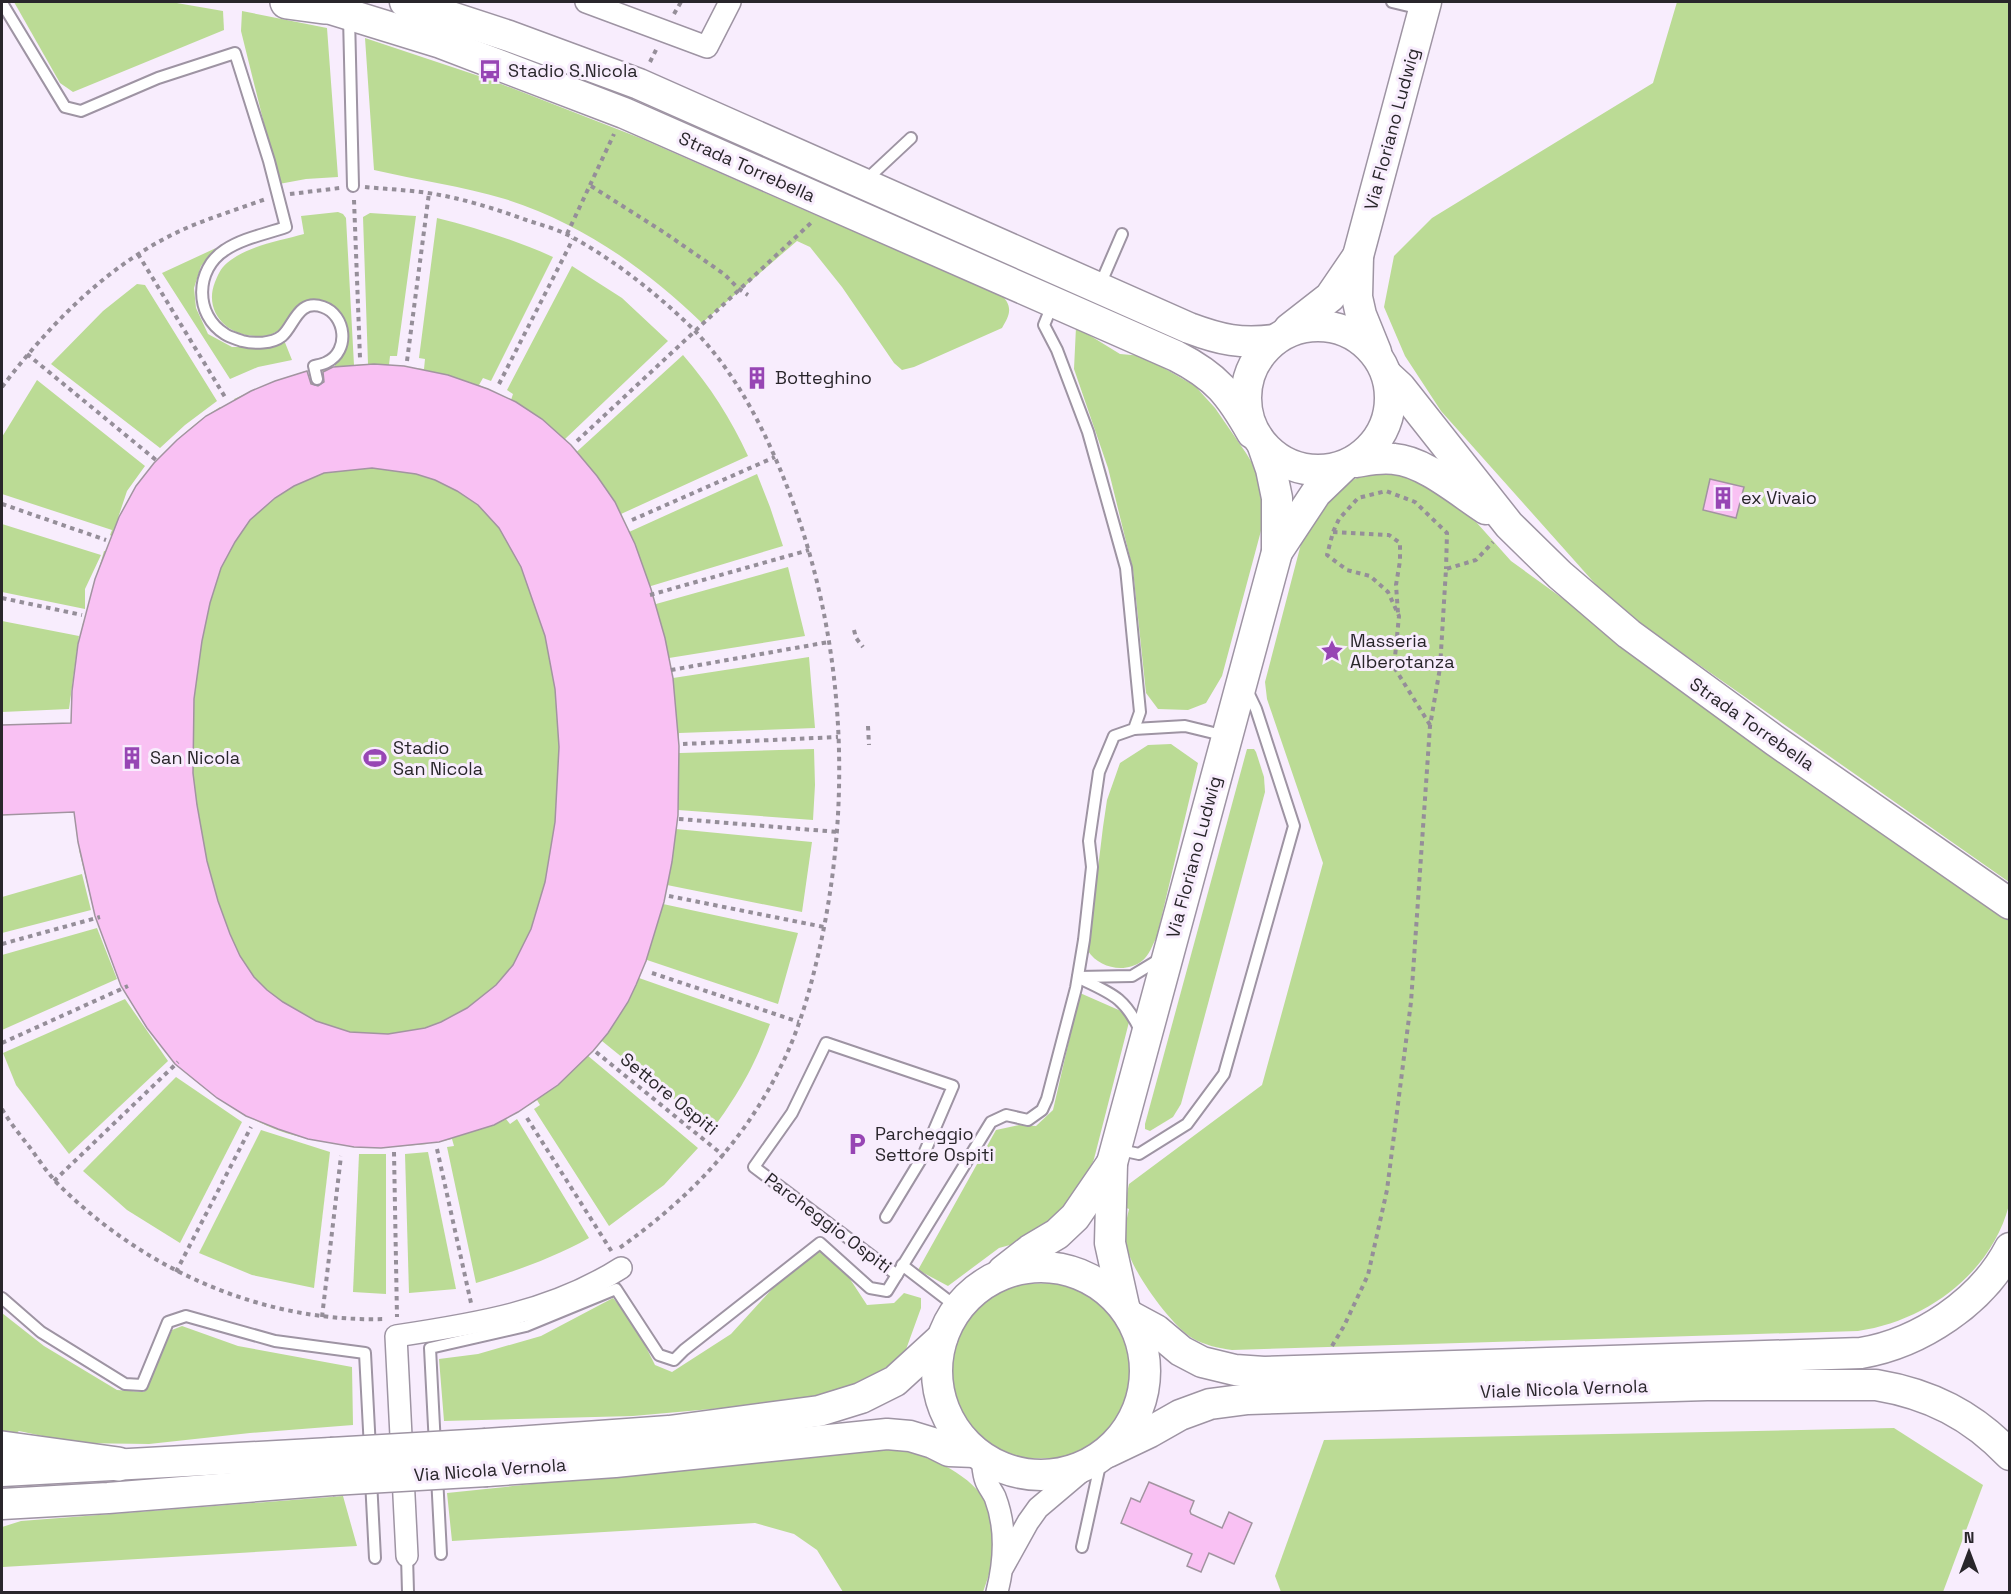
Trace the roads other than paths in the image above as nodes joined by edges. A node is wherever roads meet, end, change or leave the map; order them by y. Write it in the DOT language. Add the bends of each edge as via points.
graph roads {
  1 [pos="287,2"];
  2 [pos="406,2"];
  3 [pos="586,2"];
  4 [pos="728,2"];
  5 [pos="1392,2"];
  6 [pos="2,3"];
  7 [pos="1425,5"];
  8 [pos="327,7"];
  9 [pos="911,138"];
  10 [pos="863,183"];
  11 [pos="353,186"];
  12 [pos="1122,234"];
  13 [pos="1358,256"];
  14 [pos="1099,288"];
  15 [pos="1053,302"];
  16 [pos="1278,338"];
  17 [pos="1382,364"];
  18 [pos="317,379"];
  19 [pos="1257,440"];
  20 [pos="1349,465"];
  21 [pos="1509,525"];
  22 [pos="1277,552"];
  23 [pos="1242,681"];
  24 [pos="1134,729"];
  25 [pos="1227,737"];
  26 [pos="2010,904"];
  27 [pos="1169,954"];
  28 [pos="1078,977"];
  29 [pos="1145,1040"];
  30 [pos="1114,1156"];
  31 [pos="886,1217"];
  32 [pos="2010,1248"];
  33 [pos="621,1268"];
  34 [pos="899,1270"];
  35 [pos="996,1277"];
  36 [pos="2,1298"];
  37 [pos="958,1308"];
  38 [pos="1127,1311"];
  39 [pos="942,1338"];
  40 [pos="2,1448"];
  41 [pos="979,1455"];
  42 [pos="2010,1455"];
  43 [pos="486,1457"];
  44 [pos="1100,1457"];
  45 [pos="118,1464"];
  46 [pos="332,1466"];
  47 [pos="2,1471"];
  48 [pos="108,1498"];
  49 [pos="2,1504"];
  50 [pos="2,1519"];
  51 [pos="1082,1547"];
  52 [pos="441,1554"];
  53 [pos="406,1556"];
  54 [pos="375,1558"];
  55 [pos="1003,1567"];
  56 [pos="408,1593"];
  57 [pos="997,1593"];
  1 -- 8 [label="highway"];
  2 -- 10 [label="main road, Strada Torrebella" via="639,84"];
  3 -- 4 [label="street" via="707,47"];
  5 -- 7 [label="lane"];
  6 -- 18 [label="lane" via="65,107 81,111 158,78 235,53 286,227 225,250 205,272 201,292 207,316 225,334 245,342 267,342 282,336 298,313 322,306 334,313 342,325 343,336 329,362 314,366"];
  7 -- 13 [label="main road, Via Floriano Ludwig"];
  8 -- 11 [label="lane"];
  8 -- 15 [label="main road, Strada Torrebella" via="441,43 624,113"];
  9 -- 10 [label="lane"];
  10 -- 14 [label="main road, Strada Torrebella"];
  12 -- 14 [label="lane"];
  13 -- 16 [label="main road" via="1330,297"];
  13 -- 17 [label="main road" via="1357,297"];
  14 -- 16 [label="main road, Strada Torrebella" via="1219,339 1248,343"];
  15 -- 19 [label="main road, Strada Torrebella" via="1207,373 1236,404"];
  15 -- 24 [label="lane" via="1044,325 1089,432 1126,568 1140,712"];
  16 -- 17 [label="main road" via="1318,326 1342,329 1361,339"];
  16 -- 19 [label="main road" via="1260,356 1246,394 1247,416"];
  17 -- 20 [label="main road" via="1390,395 1387,418 1368,451"];
  17 -- 21 [label="main road"];
  19 -- 20 [label="main road" via="1300,469 1322,471"];
  19 -- 22 [label="main road" via="1271,469 1277,498"];
  20 -- 21 [label="main road" via="1376,459 1414,464"];
  20 -- 22 [label="main road" via="1316,492"];
  21 -- 26 [label="main road, Strada Torrebella" via="1629,634"];
  22 -- 23 [label="main road, Via Floriano Ludwig"];
  23 -- 25 [label="main road, Via Floriano Ludwig"];
  23 -- 30 [label="lane" via="1256,709 1294,826 1224,1074 1187,1124 1140,1154"];
  24 -- 25 [label="lane" via="1185,726"];
  24 -- 28 [label="lane" via="1114,736 1099,772"];
  25 -- 27 [label="main road, Via Floriano Ludwig"];
  27 -- 28 [label="lane" via="1132,976"];
  27 -- 29 [label="main road, Via Floriano Ludwig"];
  28 -- 29 [label="lane" via="1125,1003"];
  28 -- 34 [label="lane" via="1042,1110 1028,1120 1006,1115 991,1122"];
  29 -- 30 [label="main road, Via Floriano Ludwig"];
  30 -- 35 [label="main road" via="1075,1217"];
  30 -- 38 [label="main road" via="1110,1243"];
  31 -- 34 [label="lane, Parcheggio Ospiti" via="923,1155 953,1086 826,1043 792,1113 754,1167"];
  32 -- 38 [label="main road, Viale Nicola Vernola" via="1974,1293 1939,1323 1895,1345 1850,1354 1264,1372 1202,1362"];
  33 -- 53 [label="street" via="555,1302 475,1325 396,1336"];
  34 -- 37 [label="lane"];
  34 -- 52 [label="lane" via="887,1291 870,1288 820,1243 674,1360 659,1355 616,1289 526,1326 430,1348"];
  35 -- 37 [label="main road" via="975,1290"];
  35 -- 38 [label="main road" via="1018,1269 1065,1269 1097,1283"];
  36 -- 54 [label="lane" via="41,1332 125,1384 142,1385 168,1322 186,1316 275,1341 365,1353"];
  37 -- 39 [label="main road"];
  38 -- 44 [label="main road" via="1142,1344 1145,1383 1141,1403 1128,1430"];
  39 -- 41 [label="main road" via="937,1362 942,1404 957,1434"];
  39 -- 43 [label="main road, Via Nicola Vernola" via="895,1382 819,1411"];
  40 -- 45 [label="highway"];
  41 -- 43 [label="main road, Via Nicola Vernola" via="949,1451 910,1436 887,1434 615,1462"];
  41 -- 44 [label="main road" via="1008,1470 1036,1476 1064,1473"];
  41 -- 55 [label="street" via="984,1479 1001,1518"];
  42 -- 44 [label="main road, Viale Nicola Vernola" via="1985,1431 1949,1408 1912,1392 1876,1385 1707,1385 1248,1399 1210,1404 1180,1414"];
  43 -- 46 [label="main road, Via Nicola Vernola, bridge"];
  44 -- 51 [label="lane"];
  44 -- 55 [label="street" via="1038,1508"];
  45 -- 46 [label="main road, Via Nicola Vernola"];
  45 -- 47 [label="main road, Via Nicola Vernola"];
  46 -- 48 [label="main road, Via Nicola Vernola"];
  48 -- 49 [label="main road, Via Nicola Vernola"];
  48 -- 50 [label="main road"];
  53 -- 56 [label="lane"];
  55 -- 57 [label="street"];
}
